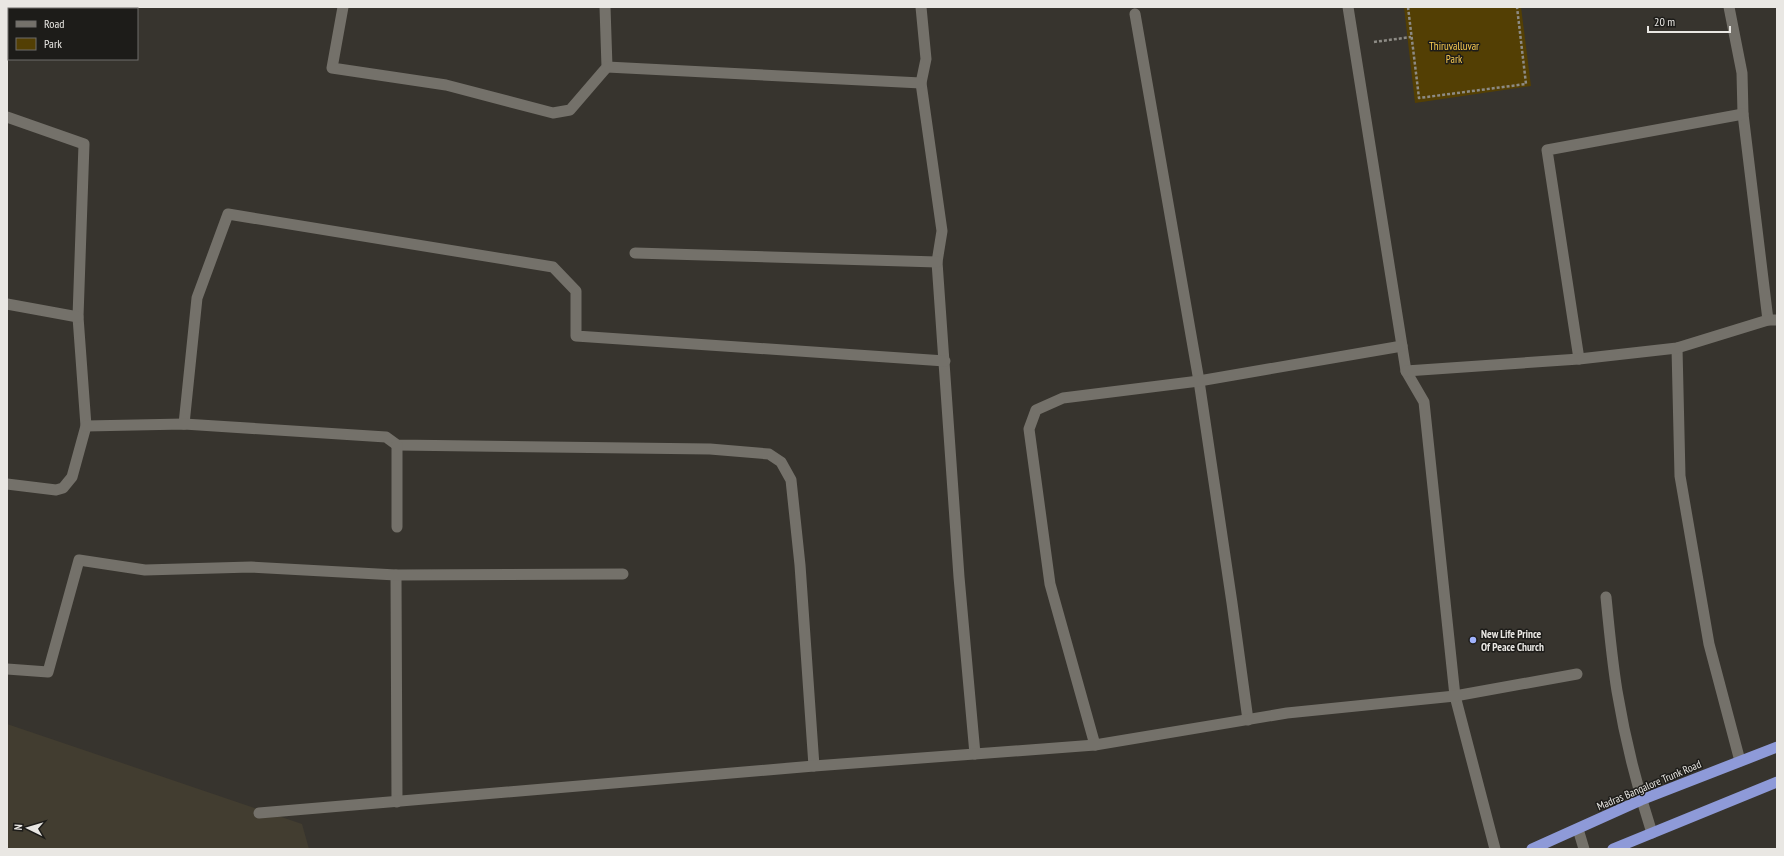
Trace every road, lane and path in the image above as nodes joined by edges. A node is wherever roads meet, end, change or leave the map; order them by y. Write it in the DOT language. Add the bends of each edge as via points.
graph roads {
  1 [pos="342,7"];
  2 [pos="605,7"];
  3 [pos="921,7"];
  4 [pos="1348,7"];
  5 [pos="1408,7"];
  6 [pos="1517,7"];
  7 [pos="1729,7"];
  8 [pos="1135,14"];
  9 [pos="1411,37"];
  10 [pos="1354,45"];
  11 [pos="607,67"];
  12 [pos="921,83"];
  13 [pos="1743,114"];
  14 [pos="7,117"];
  15 [pos="635,253"];
  16 [pos="937,262"];
  17 [pos="7,304"];
  18 [pos="78,317"];
  19 [pos="1773,320"];
  20 [pos="1402,346"];
  21 [pos="1677,348"];
  22 [pos="1579,359"];
  23 [pos="945,361"];
  24 [pos="1406,371"];
  25 [pos="1199,381"];
  26 [pos="184,424"];
  27 [pos="86,426"];
  28 [pos="397,445"];
  29 [pos="7,484"];
  30 [pos="397,527"];
  31 [pos="623,574"];
  32 [pos="396,575"];
  33 [pos="1606,597"];
  34 [pos="7,669"];
  35 [pos="1577,674"];
  36 [pos="1455,696"];
  37 [pos="1248,720"];
  38 [pos="1095,745"];
  39 [pos="1777,746"];
  40 [pos="975,754"];
  41 [pos="1740,761"];
  42 [pos="814,766"];
  43 [pos="1777,782"];
  44 [pos="1641,800"];
  45 [pos="397,802"];
  46 [pos="259,814"];
  47 [pos="1578,829"];
  48 [pos="1652,833"];
  49 [pos="1495,849"];
  50 [pos="1532,849"];
  51 [pos="1584,849"];
  52 [pos="1613,849"];
  1 -- 11 [label="street" via="332,68 446,85 553,113 570,110"];
  2 -- 11 [label="street"];
  3 -- 12 [label="street" via="926,59"];
  4 -- 10 [label="street"];
  5 -- 9 [label="path"];
  6 -- 9 [label="path" via="1526,84 1418,98"];
  7 -- 13 [label="street" via="1742,73"];
  8 -- 25 [label="street"];
  9 -- 10 [label="path"];
  10 -- 20 [label="street"];
  11 -- 12 [label="street"];
  12 -- 16 [label="street" via="942,231"];
  13 -- 19 [label="street"];
  13 -- 22 [label="street" via="1547,150"];
  14 -- 18 [label="street" via="84,144"];
  15 -- 16 [label="street"];
  16 -- 23 [label="street"];
  17 -- 18 [label="street"];
  18 -- 27 [label="street"];
  19 -- 21 [label="street"];
  20 -- 24 [label="street"];
  20 -- 25 [label="street"];
  21 -- 22 [label="street"];
  21 -- 41 [label="street" via="1680,476 1709,644"];
  22 -- 24 [label="street"];
  23 -- 26 [label="street" via="576,336 576,291 554,267 228,214 197,298"];
  23 -- 40 [label="street" via="959,577"];
  24 -- 36 [label="street" via="1424,402"];
  25 -- 37 [label="street"];
  25 -- 38 [label="street" via="1063,398 1036,410 1029,429 1050,584"];
  26 -- 27 [label="street"];
  26 -- 28 [label="street" via="386,437"];
  27 -- 29 [label="street" via="72,477 63,488 56,490"];
  28 -- 30 [label="street"];
  28 -- 42 [label="street" via="710,449 769,454 780,462 791,480 800,565"];
  31 -- 32 [label="street"];
  32 -- 34 [label="street" via="251,568 145,570 79,560 48,672"];
  32 -- 45 [label="street"];
  33 -- 44 [label="street" via="1617,691"];
  35 -- 36 [label="street"];
  36 -- 37 [label="street" via="1287,713"];
  36 -- 49 [label="street"];
  37 -- 38 [label="street"];
  38 -- 40 [label="street"];
  39 -- 41 [label="highway, Madras Bangalore Trunk Road"];
  40 -- 42 [label="street"];
  41 -- 44 [label="highway, Madras Bangalore Trunk Road"];
  42 -- 45 [label="street"];
  43 -- 48 [label="highway"];
  44 -- 47 [label="highway, Madras Bangalore Trunk Road"];
  44 -- 48 [label="street"];
  45 -- 46 [label="street"];
  47 -- 50 [label="highway, Madras Bangalore Trunk Road"];
  47 -- 51 [label="street"];
  48 -- 52 [label="highway"];
}
